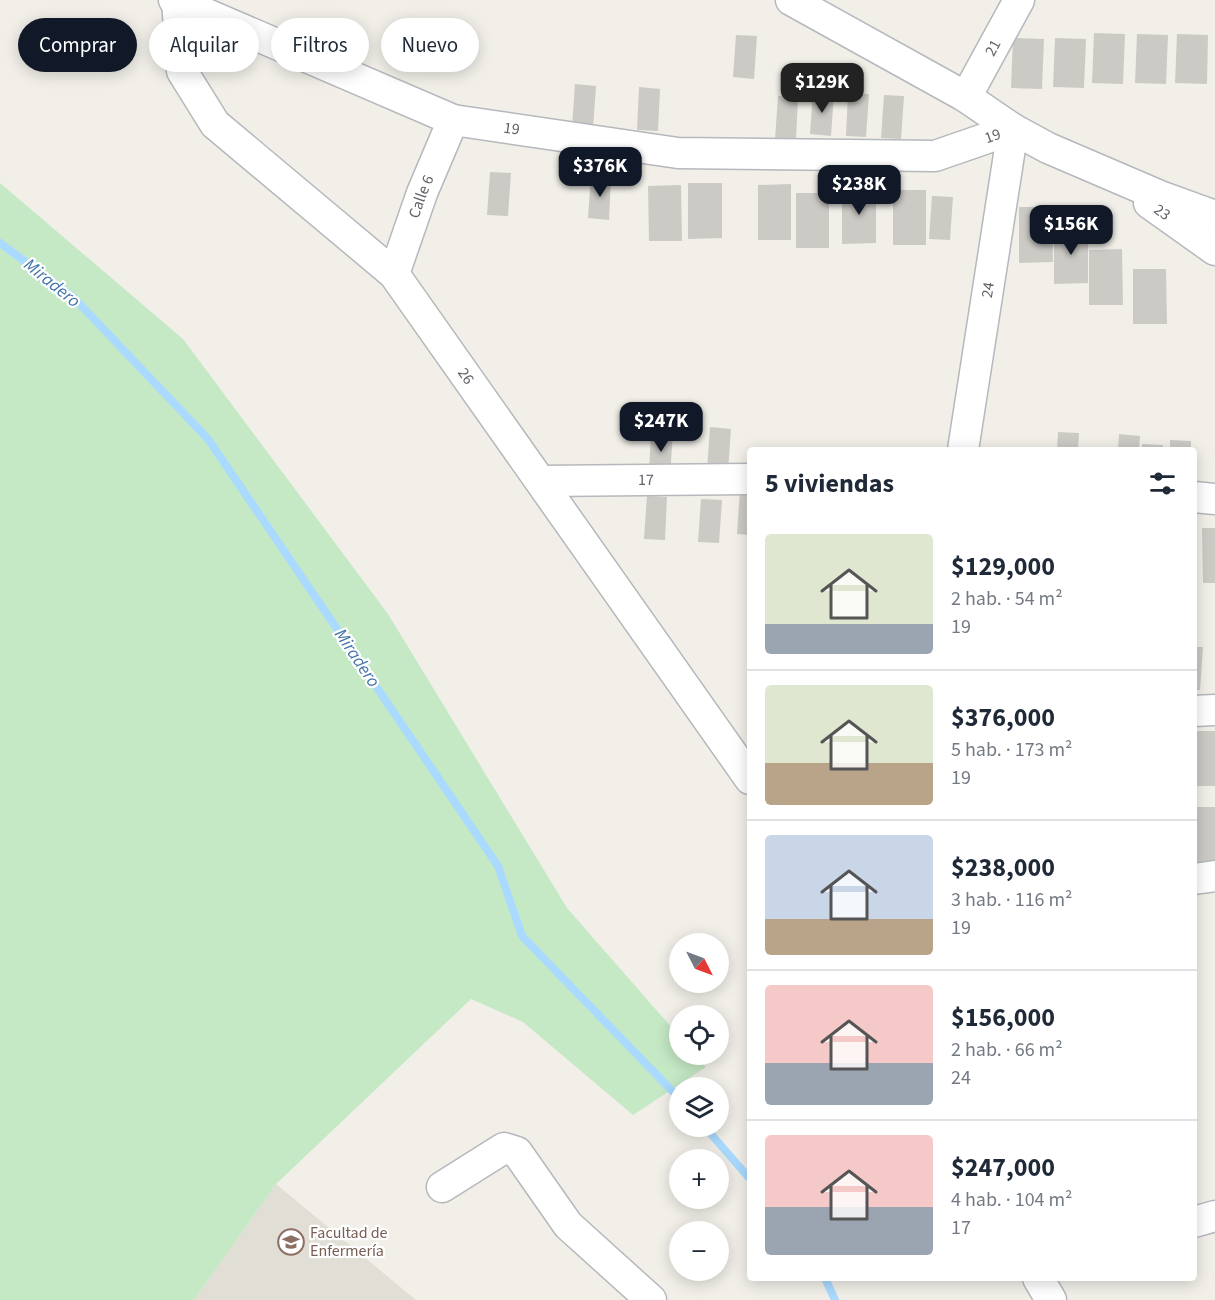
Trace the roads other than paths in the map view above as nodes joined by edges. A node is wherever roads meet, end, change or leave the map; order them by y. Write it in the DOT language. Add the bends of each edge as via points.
graph roads {
  1 [pos="791,0"];
  2 [pos="1019,0"];
  3 [pos="176,1"];
  4 [pos="966,97"];
  5 [pos="453,120"];
  6 [pos="1013,129"];
  7 [pos="1110,174"];
  8 [pos="1215,216"];
  9 [pos="1215,250"];
  10 [pos="394,274"];
  11 [pos="963,447"];
  12 [pos="747,479"];
  13 [pos="541,481"];
  14 [pos="1197,497"];
  15 [pos="1215,499"];
  16 [pos="1215,710"];
  17 [pos="1197,711"];
  18 [pos="746,766"];
  19 [pos="1215,876"];
  20 [pos="1197,879"];
  21 [pos="442,1187"];
  22 [pos="1215,1216"];
  23 [pos="1197,1221"];
  24 [pos="1040,1281"];
  25 [pos="651,1300"];
  26 [pos="1051,1300"];
  1 -- 4 [label="street, 23"];
  2 -- 4 [label="street, 21"];
  3 -- 5 [label="street, 19"];
  3 -- 10 [label="street, 26" via="182,71 215,124"];
  4 -- 6 [label="street, 23"];
  5 -- 6 [label="street, 19" via="678,153 935,156"];
  5 -- 10 [label="street, Calle 6"];
  6 -- 7 [label="street, 23"];
  6 -- 11 [label="street, 24"];
  7 -- 8 [label="street, 23"];
  7 -- 9 [label="street, 23"];
  10 -- 13 [label="street, 26"];
  12 -- 13 [label="street, 17"];
  13 -- 18 [label="street, 26"];
  14 -- 15 [label="street"];
  16 -- 17 [label="street"];
  19 -- 20 [label="street"];
  21 -- 25 [label="street" via="504,1148 517,1152 568,1225"];
  22 -- 23 [label="street"];
  24 -- 26 [label="street"];
}
